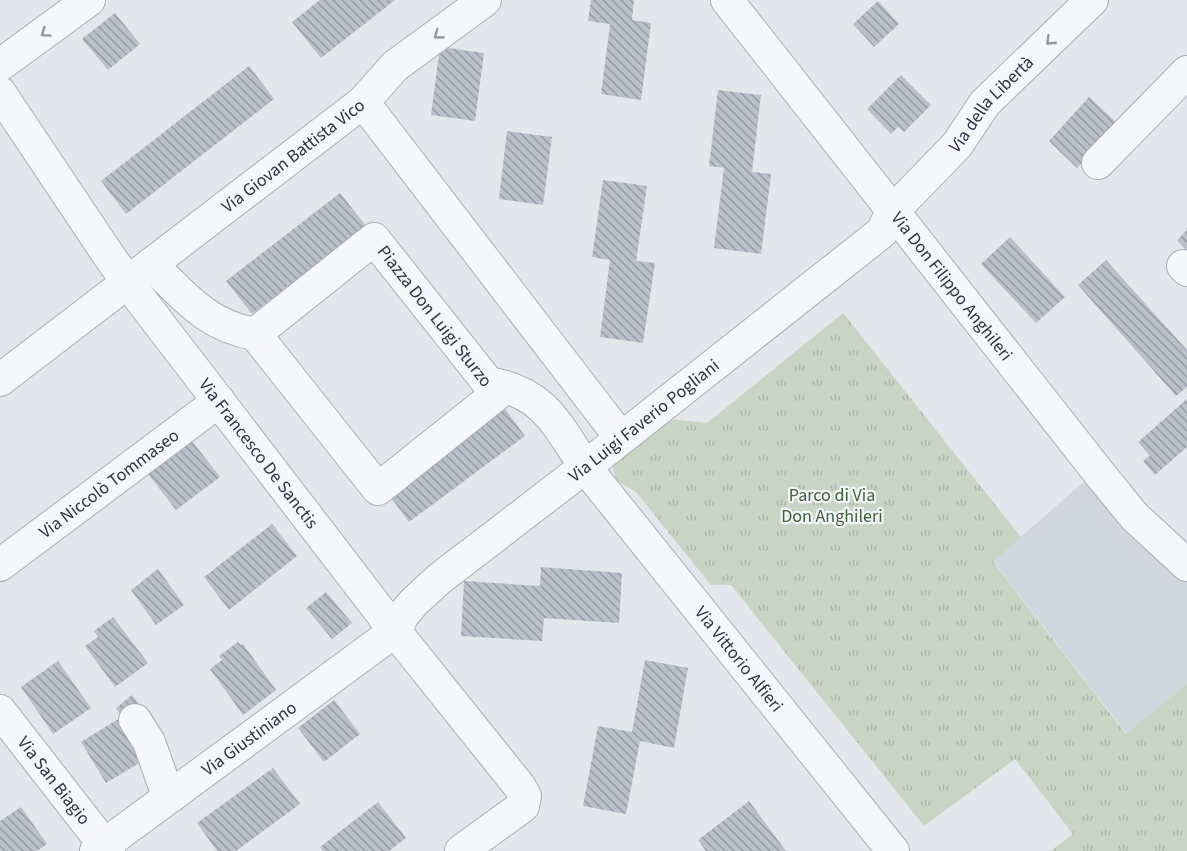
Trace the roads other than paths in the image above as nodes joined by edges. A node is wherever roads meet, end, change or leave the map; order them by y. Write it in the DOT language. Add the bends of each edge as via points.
graph roads {
  1 [pos="89,0"];
  2 [pos="485,0"];
  3 [pos="727,0"];
  4 [pos="1092,0"];
  5 [pos="0,65"];
  6 [pos="1187,72"];
  7 [pos="0,93"];
  8 [pos="363,102"];
  9 [pos="1098,163"];
  10 [pos="892,212"];
  11 [pos="139,273"];
  12 [pos="255,334"];
  13 [pos="0,380"];
  14 [pos="488,383"];
  15 [pos="219,401"];
  16 [pos="621,438"];
  17 [pos="585,467"];
  18 [pos="1187,565"];
  19 [pos="0,566"];
  20 [pos="395,631"];
  21 [pos="0,711"];
  22 [pos="135,720"];
  23 [pos="171,796"];
  24 [pos="103,849"];
  25 [pos="462,851"];
  26 [pos="893,851"];
  1 -- 5 [label="street, one-way"];
  2 -- 8 [label="street, one-way" via="396,66"];
  3 -- 10 [label="street, Via Don Filippo Anghileri"];
  4 -- 10 [label="street, Via della Libertà, one-way" via="985,103 957,145"];
  6 -- 9 [label="street"];
  7 -- 11 [label="street, Via Francesco De Sanctis"];
  8 -- 11 [label="street, Via Giovan Battista Vico"];
  8 -- 16 [label="street, Via Giovan Battista Vico"];
  10 -- 16 [label="street, Via Luigi Faverio Pogliani" via="882,232"];
  10 -- 18 [label="street, Via Don Filippo Anghileri" via="1134,516"];
  11 -- 12 [label="street" via="228,327"];
  11 -- 13 [label="street, Via Giovan Battista Vico"];
  11 -- 15 [label="street, Via Francesco De Sanctis"];
  12 -- 14 [label="street, Piazza Don Luigi Sturzo" via="374,239"];
  12 -- 14 [label="street, Piazza Don Luigi Sturzo" via="378,489 497,394"];
  14 -- 17 [label="street, Via Vittorio Alfieri" via="508,386 544,408"];
  15 -- 19 [label="street, Via Niccolò Tommaseo"];
  15 -- 20 [label="street, Via Francesco De Sanctis" via="270,487"];
  16 -- 17 [label="street, Via Luigi Faverio Pogliani"];
  17 -- 20 [label="street, Via Luigi Faverio Pogliani" via="439,579 409,609"];
  17 -- 26 [label="street, Via Vittorio Alfieri"];
  20 -- 23 [label="street, Via Giustiniano"];
  20 -- 25 [label="street, Via Francesco De Sanctis" via="525,796 523,806"];
  21 -- 24 [label="street, Via San Biagio"];
  22 -- 23 [label="street" via="149,742"];
  23 -- 24 [label="street, Via Giustiniano"];
}
